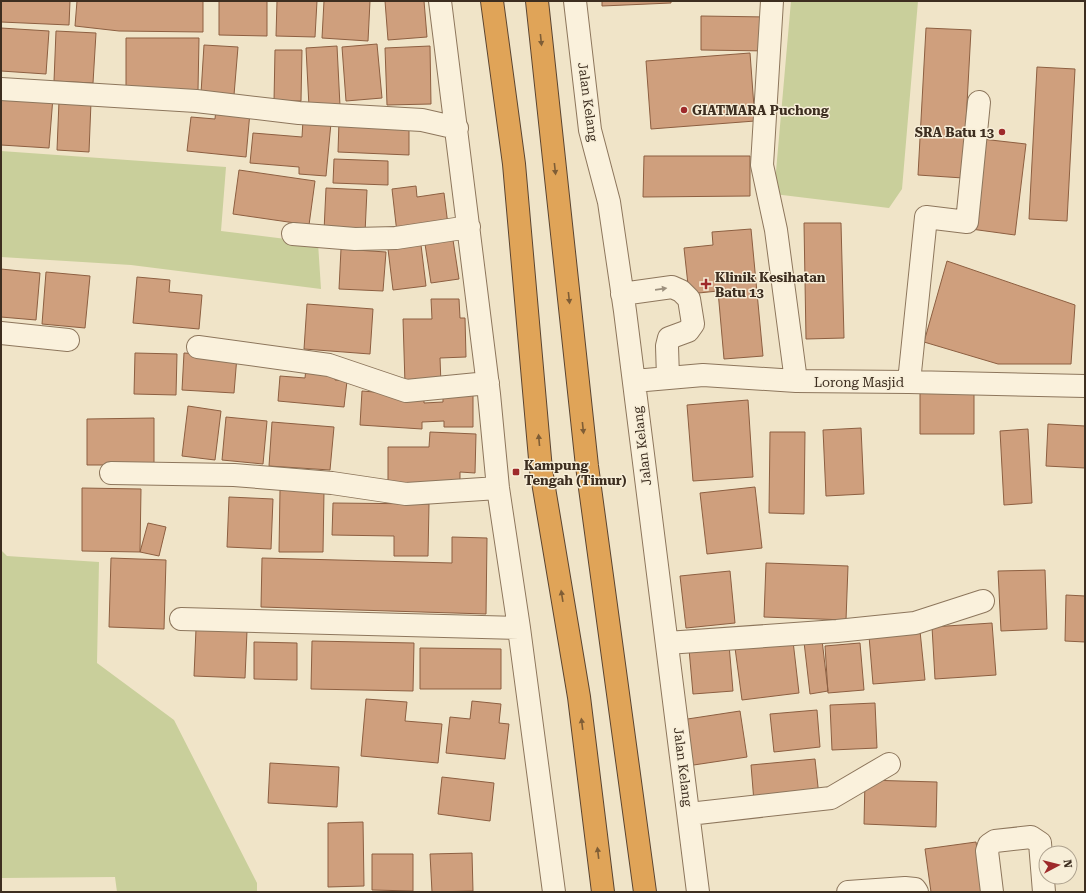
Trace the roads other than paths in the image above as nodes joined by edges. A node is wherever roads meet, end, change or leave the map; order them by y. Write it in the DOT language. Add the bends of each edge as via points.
graph roads {
  1 [pos="440,1"];
  2 [pos="492,1"];
  3 [pos="537,1"];
  4 [pos="575,1"];
  5 [pos="772,1"];
  6 [pos="1,89"];
  7 [pos="979,102"];
  8 [pos="457,128"];
  9 [pos="468,227"];
  10 [pos="293,234"];
  11 [pos="622,294"];
  12 [pos="1,333"];
  13 [pos="68,340"];
  14 [pos="198,346"];
  15 [pos="668,378"];
  16 [pos="634,381"];
  17 [pos="796,381"];
  18 [pos="909,382"];
  19 [pos="488,383"];
  20 [pos="1085,386"];
  21 [pos="111,473"];
  22 [pos="498,488"];
  23 [pos="983,602"];
  24 [pos="180,619"];
  25 [pos="519,628"];
  26 [pos="667,643"];
  27 [pos="889,764"];
  28 [pos="689,814"];
  29 [pos="554,892"];
  30 [pos="603,892"];
  31 [pos="645,892"];
  32 [pos="698,892"];
  33 [pos="848,892"];
  34 [pos="917,892"];
  35 [pos="992,892"];
  36 [pos="1044,892"];
  1 -- 8 [label="street"];
  30 -- 2 [label="highway, one-way" via="579,697 541,470 514,164"];
  3 -- 31 [label="highway, one-way" via="587,466"];
  4 -- 11 [label="street, Jalan Kelang" via="590,130 609,202"];
  5 -- 17 [label="street" via="762,165 776,230"];
  6 -- 8 [label="street" via="196,101 299,113 422,120"];
  7 -- 18 [label="street" via="967,222 926,217"];
  8 -- 9 [label="street"];
  9 -- 10 [label="street" via="396,238 355,239"];
  9 -- 19 [label="street"];
  11 -- 15 [label="street, one-way" via="672,287 681,290 689,299 693,324 688,331 669,338 666,346"];
  11 -- 16 [label="street, Jalan Kelang"];
  12 -- 13 [label="street"];
  14 -- 19 [label="street" via="329,365 406,390"];
  15 -- 16 [label="street, Lorong Masjid"];
  15 -- 17 [label="street, Lorong Masjid" via="703,376"];
  16 -- 26 [label="street, Jalan Kelang"];
  17 -- 18 [label="street, Lorong Masjid"];
  18 -- 20 [label="street, Lorong Masjid"];
  19 -- 22 [label="street"];
  21 -- 22 [label="street" via="234,475 332,483 406,494"];
  22 -- 25 [label="street"];
  23 -- 26 [label="street" via="915,623"];
  24 -- 25 [label="street"];
  25 -- 29 [label="street"];
  26 -- 28 [label="street, Jalan Kelang"];
  27 -- 28 [label="street" via="831,798"];
  28 -- 32 [label="street, Jalan Kelang"];
  33 -- 34 [label="street" via="904,888 915,889"];
  35 -- 36 [label="street" via="987,851 989,845 995,841 1032,837 1040,843"];
}
